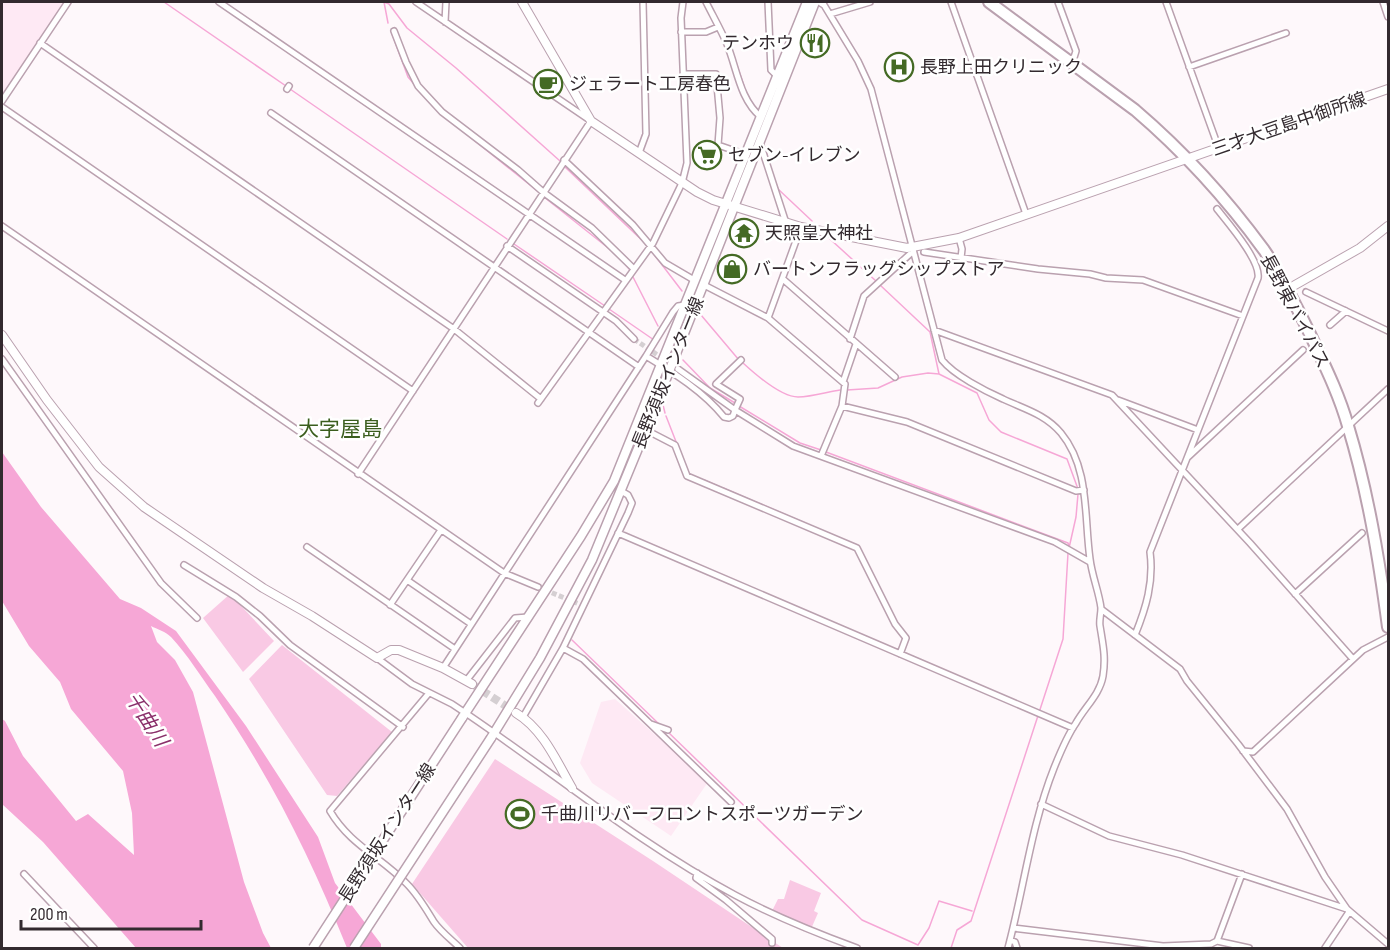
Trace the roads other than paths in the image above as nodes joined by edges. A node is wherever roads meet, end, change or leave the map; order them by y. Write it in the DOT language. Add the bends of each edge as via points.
graph roads {
  1 [pos="68,2"];
  2 [pos="219,2"];
  3 [pos="416,2"];
  4 [pos="446,2"];
  5 [pos="522,2"];
  6 [pos="643,2"];
  7 [pos="683,2"];
  8 [pos="706,2"];
  9 [pos="768,2"];
  10 [pos="807,2"];
  11 [pos="817,2"];
  12 [pos="870,2"];
  13 [pos="951,2"];
  14 [pos="989,2"];
  15 [pos="1058,2"];
  16 [pos="1166,2"];
  17 [pos="1383,2"];
  18 [pos="830,14"];
  19 [pos="1389,17"];
  20 [pos="446,22"];
  21 [pos="718,27"];
  22 [pos="394,31"];
  23 [pos="681,32"];
  24 [pos="1286,33"];
  25 [pos="40,43"];
  26 [pos="1072,64"];
  27 [pos="1189,67"];
  28 [pos="683,74"];
  29 [pos="777,76"];
  30 [pos="1389,89"];
  31 [pos="2,101"];
  32 [pos="2,107"];
  33 [pos="271,113"];
  34 [pos="761,117"];
  35 [pos="591,121"];
  36 [pos="760,142"];
  37 [pos="1219,149"];
  38 [pos="639,153"];
  39 [pos="744,154"];
  40 [pos="1189,159"];
  41 [pos="564,160"];
  42 [pos="681,183"];
  43 [pos="543,192"];
  44 [pos="730,206"];
  45 [pos="1218,209"];
  46 [pos="529,214"];
  47 [pos="1026,214"];
  48 [pos="786,223"];
  49 [pos="2,226"];
  50 [pos="1389,226"];
  51 [pos="801,228"];
  52 [pos="959,238"];
  53 [pos="507,246"];
  54 [pos="650,246"];
  55 [pos="912,251"];
  56 [pos="924,252"];
  57 [pos="961,258"];
  58 [pos="493,267"];
  59 [pos="633,268"];
  60 [pos="625,280"];
  61 [pos="694,280"];
  62 [pos="784,280"];
  63 [pos="704,285"];
  64 [pos="1288,289"];
  65 [pos="1306,292"];
  66 [pos="685,305"];
  67 [pos="604,311"];
  68 [pos="1346,311"];
  69 [pos="1243,316"];
  70 [pos="768,318"];
  71 [pos="1330,326"];
  72 [pos="454,329"];
  73 [pos="934,330"];
  74 [pos="1389,331"];
  75 [pos="589,333"];
  76 [pos="2,335"];
  77 [pos="634,339"];
  78 [pos="850,339"];
  79 [pos="856,344"];
  80 [pos="1303,350"];
  81 [pos="646,356"];
  82 [pos="2,359"];
  83 [pos="740,361"];
  84 [pos="661,365"];
  85 [pos="639,367"];
  86 [pos="674,370"];
  87 [pos="895,377"];
  88 [pos="843,382"];
  89 [pos="1389,389"];
  90 [pos="412,391"];
  91 [pos="1116,399"];
  92 [pos="737,406"];
  93 [pos="842,406"];
  94 [pos="1348,426"];
  95 [pos="646,430"];
  96 [pos="1198,430"];
  97 [pos="822,452"];
  98 [pos="1187,458"];
  99 [pos="1182,470"];
  100 [pos="358,474"];
  101 [pos="621,491"];
  102 [pos="1080,491"];
  103 [pos="1238,529"];
  104 [pos="441,530"];
  105 [pos="618,533"];
  106 [pos="1362,533"];
  107 [pos="307,547"];
  108 [pos="1090,562"];
  109 [pos="184,565"];
  110 [pos="504,573"];
  111 [pos="407,580"];
  112 [pos="538,587"];
  113 [pos="1295,594"];
  114 [pos="390,605"];
  115 [pos="1101,609"];
  116 [pos="528,617"];
  117 [pos="197,618"];
  118 [pos="471,624"];
  119 [pos="1389,627"];
  120 [pos="1135,635"];
  121 [pos="1389,637"];
  122 [pos="563,648"];
  123 [pos="455,649"];
  124 [pos="900,654"];
  125 [pos="377,658"];
  126 [pos="1353,659"];
  127 [pos="443,668"];
  128 [pos="469,683"];
  129 [pos="429,693"];
  130 [pos="464,715"];
  131 [pos="519,715"];
  132 [pos="650,724"];
  133 [pos="403,727"];
  134 [pos="1073,728"];
  135 [pos="668,730"];
  136 [pos="493,735"];
  137 [pos="1243,751"];
  138 [pos="572,788"];
  139 [pos="731,802"];
  140 [pos="1041,804"];
  141 [pos="697,873"];
  142 [pos="24,874"];
  143 [pos="1242,874"];
  144 [pos="1348,911"];
  145 [pos="1013,928"];
  146 [pos="1010,940"];
  147 [pos="1217,941"];
  148 [pos="772,943"];
  149 [pos="1389,944"];
  150 [pos="1211,946"];
  151 [pos="94,948"];
  152 [pos="313,948"];
  153 [pos="354,948"];
  154 [pos="460,948"];
  155 [pos="857,948"];
  156 [pos="1008,948"];
  157 [pos="1017,948"];
  158 [pos="1249,948"];
  159 [pos="1325,948"];
  1 -- 25 [label="street"];
  2 -- 46 [label="street"];
  3 -- 20 [label="street"];
  4 -- 20 [label="street"];
  5 -- 35 [label="street"];
  6 -- 38 [label="street" via="646,134"];
  7 -- 23 [label="street"];
  8 -- 21 [label="street"];
  9 -- 29 [label="street" via="771,70"];
  10 -- 29 [label="main road, 長野須坂インター線"];
  11 -- 18 [label="street"];
  11 -- 36 [label="main road, 長野須坂インター線"];
  12 -- 18 [label="street"];
  13 -- 47 [label="street"];
  14 -- 26 [label="highway, 長野東バイパス"];
  15 -- 26 [label="street" via="1076,51"];
  16 -- 27 [label="street"];
  17 -- 19 [label="street"];
  18 -- 55 [label="street" via="871,89"];
  20 -- 35 [label="street"];
  21 -- 23 [label="street" via="706,32"];
  21 -- 34 [label="street" via="744,95"];
  22 -- 43 [label="street" via="418,86 442,112"];
  23 -- 28 [label="street"];
  24 -- 27 [label="street"];
  25 -- 31 [label="street"];
  25 -- 72 [label="street"];
  26 -- 40 [label="highway, 長野東バイパス" via="1135,110"];
  27 -- 37 [label="street"];
  28 -- 39 [label="street" via="716,74 718,145"];
  28 -- 42 [label="street" via="687,163"];
  29 -- 34 [label="main road, 長野須坂インター線"];
  30 -- 37 [label="street, 三才大豆島中御所線"];
  32 -- 90 [label="street"];
  33 -- 58 [label="street"];
  34 -- 39 [label="main road, 長野須坂インター線"];
  35 -- 38 [label="street"];
  35 -- 41 [label="street"];
  36 -- 44 [label="main road, 長野須坂インター線"];
  36 -- 48 [label="street"];
  37 -- 40 [label="street, 三才大豆島中御所線"];
  38 -- 42 [label="street"];
  39 -- 44 [label="main road, 長野須坂インター線"];
  40 -- 47 [label="street, 三才大豆島中御所線"];
  40 -- 64 [label="highway, 長野東バイパス" via="1264,251"];
  41 -- 43 [label="street"];
  41 -- 54 [label="street"];
  42 -- 44 [label="street"];
  42 -- 54 [label="street"];
  43 -- 46 [label="street"];
  43 -- 59 [label="street" via="592,228"];
  44 -- 48 [label="street"];
  44 -- 61 [label="main road, 長野須坂インター線"];
  44 -- 63 [label="main road, 長野須坂インター線"];
  45 -- 69 [label="street" via="1259,273"];
  46 -- 53 [label="street"];
  46 -- 60 [label="street"];
  47 -- 52 [label="street, 三才大豆島中御所線"];
  48 -- 51 [label="street"];
  49 -- 100 [label="street"];
  50 -- 64 [label="street" via="1360,248"];
  51 -- 55 [label="street"];
  51 -- 62 [label="street"];
  52 -- 55 [label="street, 三才大豆島中御所線"];
  52 -- 57 [label="street"];
  53 -- 58 [label="street"];
  53 -- 67 [label="street"];
  54 -- 59 [label="street"];
  54 -- 61 [label="street" via="665,263"];
  55 -- 73 [label="street"];
  55 -- 78 [label="street" via="864,296"];
  56 -- 57 [label="street"];
  57 -- 69 [label="street" via="1143,280"];
  58 -- 72 [label="street"];
  58 -- 75 [label="street"];
  59 -- 60 [label="street"];
  60 -- 67 [label="street"];
  61 -- 66 [label="main road, 長野須坂インター線"];
  62 -- 70 [label="street"];
  62 -- 78 [label="street"];
  63 -- 70 [label="street"];
  63 -- 86 [label="main road, 長野須坂インター線"];
  64 -- 94 [label="highway, 長野東バイパス" via="1323,361"];
  65 -- 68 [label="street"];
  66 -- 81 [label="street" via="678,306"];
  66 -- 84 [label="main road, 長野須坂インター線"];
  67 -- 75 [label="street"];
  67 -- 77 [label="street"];
  68 -- 71 [label="street"];
  68 -- 74 [label="street"];
  69 -- 96 [label="street"];
  70 -- 88 [label="street"];
  72 -- 75 [label="street" via="539,401"];
  72 -- 90 [label="street"];
  73 -- 91 [label="street"];
  73 -- 102 [label="street" via="946,364 1002,399 1038,413 1062,434 1078,465"];
  75 -- 85 [label="street"];
  76 -- 125 [label="street" via="99,467 144,507 263,588"];
  78 -- 79 [label="street"];
  79 -- 87 [label="street"];
  79 -- 88 [label="street"];
  80 -- 98 [label="street"];
  81 -- 84 [label="street"];
  81 -- 85 [label="street"];
  82 -- 117 [label="street" via="161,583"];
  83 -- 92 [label="street" via="716,384 740,399"];
  84 -- 86 [label="street"];
  84 -- 116 [label="main road, 長野須坂インター線" via="614,481"];
  85 -- 110 [label="street"];
  86 -- 92 [label="street"];
  86 -- 92 [label="street" via="724,417 733,416"];
  86 -- 95 [label="main road, 長野須坂インター線"];
  88 -- 93 [label="street"];
  89 -- 94 [label="street"];
  90 -- 100 [label="street"];
  91 -- 96 [label="street"];
  91 -- 99 [label="street"];
  92 -- 97 [label="street" via="794,446"];
  93 -- 97 [label="street"];
  93 -- 102 [label="street" via="907,422"];
  94 -- 103 [label="street"];
  94 -- 119 [label="highway, 長野東バイパス" via="1376,542"];
  95 -- 101 [label="main road, 長野須坂インター線"];
  95 -- 124 [label="street" via="675,445 687,476 857,548 906,638"];
  96 -- 98 [label="street"];
  97 -- 108 [label="street" via="1045,538"];
  98 -- 99 [label="street"];
  99 -- 103 [label="street"];
  99 -- 120 [label="street" via="1150,552 1149,596"];
  100 -- 104 [label="street"];
  101 -- 105 [label="street" via="632,503"];
  101 -- 136 [label="main road, 長野須坂インター線" via="592,560"];
  102 -- 108 [label="street"];
  103 -- 113 [label="street"];
  104 -- 110 [label="street"];
  104 -- 111 [label="street"];
  105 -- 122 [label="street"];
  105 -- 124 [label="street"];
  106 -- 113 [label="street"];
  107 -- 114 [label="street"];
  108 -- 115 [label="street"];
  109 -- 133 [label="street" via="236,597 290,645"];
  110 -- 112 [label="street"];
  110 -- 118 [label="street"];
  111 -- 114 [label="street"];
  111 -- 118 [label="street"];
  113 -- 126 [label="street"];
  114 -- 123 [label="street"];
  115 -- 120 [label="street"];
  115 -- 134 [label="street" via="1103,677"];
  116 -- 128 [label="street" via="515,618"];
  116 -- 130 [label="main road, 長野須坂インター線"];
  118 -- 123 [label="street"];
  120 -- 137 [label="street" via="1180,669"];
  121 -- 126 [label="street"];
  122 -- 131 [label="street"];
  122 -- 132 [label="street" via="583,659"];
  123 -- 127 [label="street"];
  124 -- 134 [label="street"];
  125 -- 127 [label="street" via="399,650"];
  125 -- 129 [label="street"];
  126 -- 137 [label="street" via="1253,752"];
  127 -- 128 [label="street"];
  129 -- 130 [label="street"];
  129 -- 133 [label="street"];
  130 -- 136 [label="street"];
  130 -- 152 [label="main road, 長野須坂インター線, bridge"];
  131 -- 138 [label="street" via="541,736"];
  132 -- 135 [label="street"];
  132 -- 139 [label="street"];
  133 -- 154 [label="street" via="330,811 355,842 406,884"];
  134 -- 140 [label="street"];
  136 -- 138 [label="street"];
  136 -- 153 [label="main road, 長野須坂インター線, bridge"];
  137 -- 144 [label="street" via="1287,809"];
  138 -- 141 [label="street"];
  140 -- 143 [label="street" via="1109,836"];
  140 -- 145 [label="street"];
  141 -- 148 [label="street" via="696,878 740,911"];
  141 -- 155 [label="street" via="784,919"];
  142 -- 151 [label="street"];
  143 -- 144 [label="street"];
  143 -- 147 [label="street"];
  144 -- 149 [label="street"];
  144 -- 159 [label="street"];
  145 -- 146 [label="street"];
  145 -- 150 [label="street" via="1163,946"];
  146 -- 156 [label="street"];
  146 -- 157 [label="street"];
  147 -- 150 [label="street"];
  147 -- 158 [label="street"];
}
